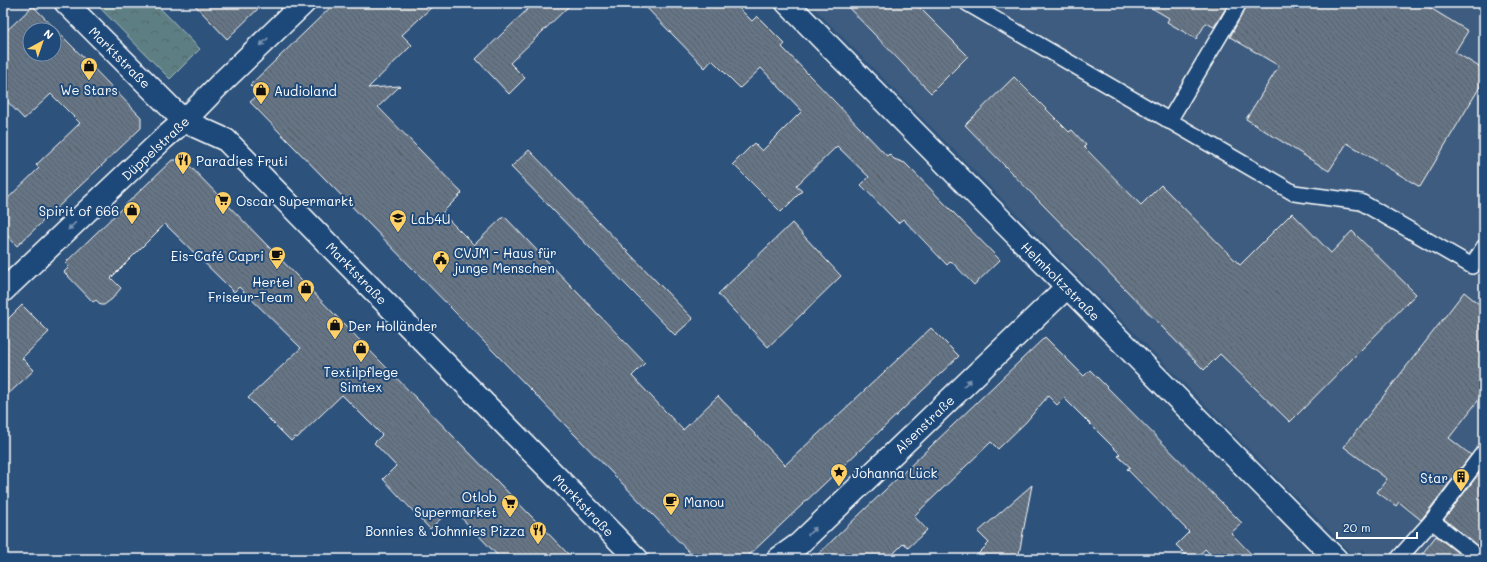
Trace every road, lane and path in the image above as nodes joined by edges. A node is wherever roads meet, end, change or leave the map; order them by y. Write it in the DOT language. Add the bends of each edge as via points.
graph roads {
  1 [pos="66,3"];
  2 [pos="304,3"];
  3 [pos="787,3"];
  4 [pos="967,3"];
  5 [pos="1239,3"];
  6 [pos="1169,121"];
  7 [pos="184,122"];
  8 [pos="1484,247"];
  9 [pos="1067,287"];
  10 [pos="3,292"];
  11 [pos="1484,452"];
  12 [pos="1432,520"];
  13 [pos="637,559"];
  14 [pos="778,559"];
  15 [pos="1336,559"];
  16 [pos="1398,559"];
  17 [pos="1480,559"];
  1 -- 7 [label="street, Marktstraße"];
  2 -- 7 [label="street, Düppelstraße, one-way"];
  3 -- 9 [label="street, Helmholtzstraße"];
  4 -- 6 [label="lane"];
  5 -- 6 [label="lane"];
  6 -- 8 [label="lane" via="1294,193 1361,202 1472,266"];
  7 -- 10 [label="street, Düppelstraße, one-way"];
  7 -- 13 [label="street, Marktstraße" via="226,140"];
  14 -- 9 [label="street, Alsenstraße, one-way" via="799,544"];
  9 -- 15 [label="street, Helmholtzstraße"];
  11 -- 12 [label="lane"];
  12 -- 16 [label="lane"];
  12 -- 17 [label="lane"];
}
